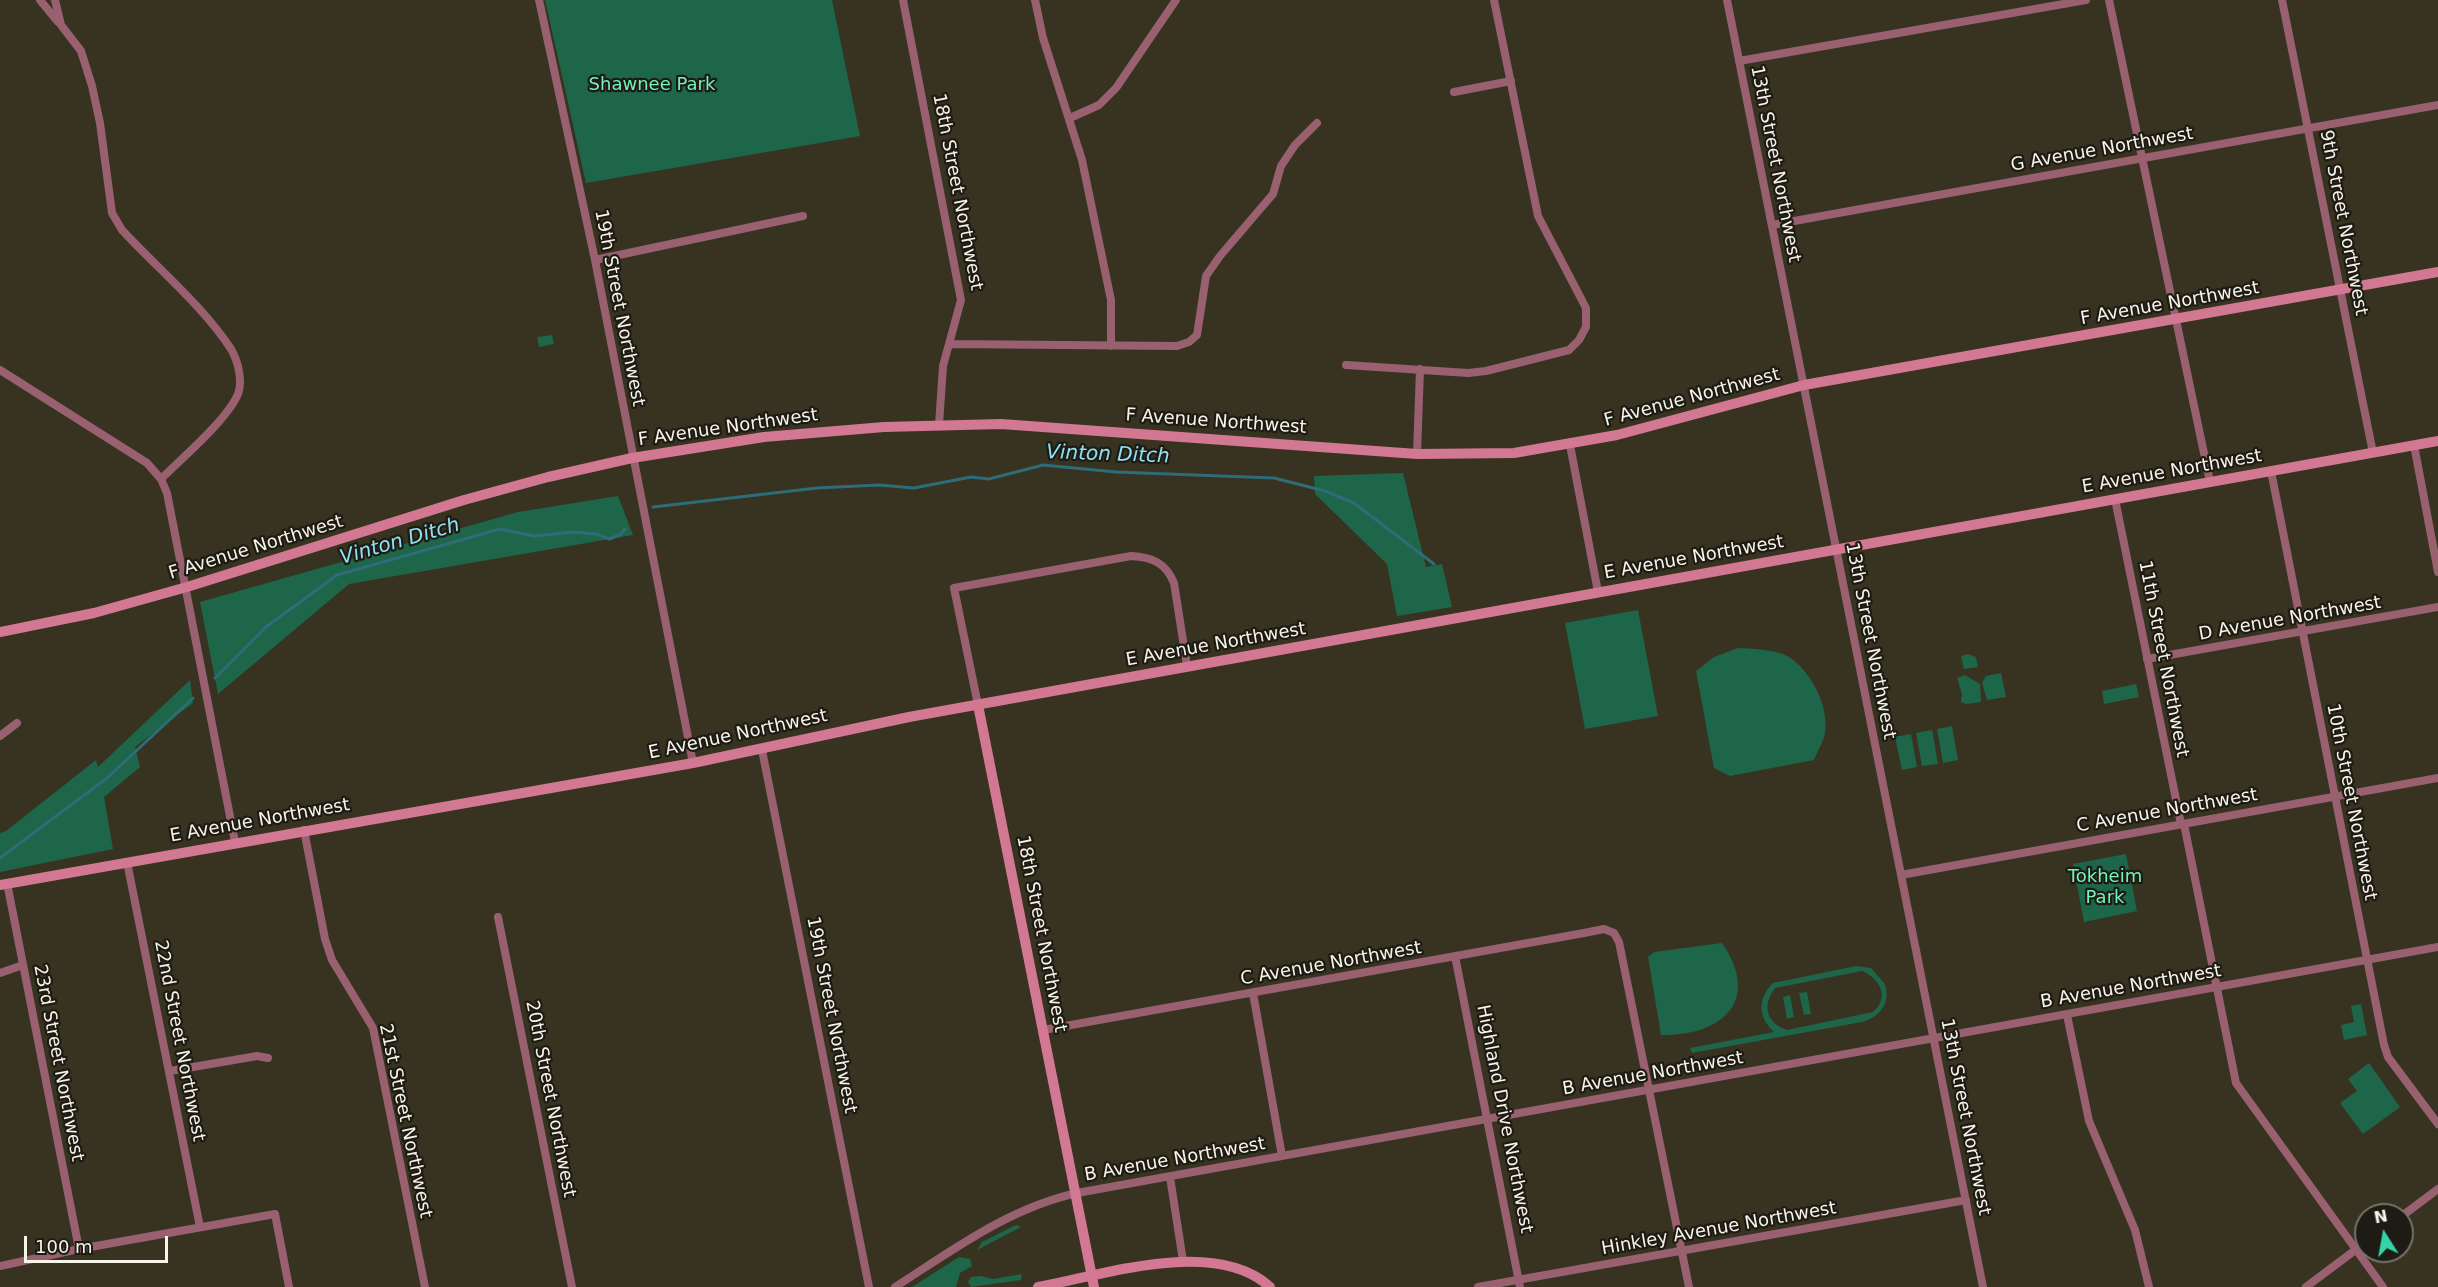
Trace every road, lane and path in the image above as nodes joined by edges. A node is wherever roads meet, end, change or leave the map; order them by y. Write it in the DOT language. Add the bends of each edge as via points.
graph roads {
  1 [pos="40,0"];
  2 [pos="55,0"];
  3 [pos="539,0"];
  4 [pos="903,0"];
  5 [pos="1035,0"];
  6 [pos="1176,0"];
  7 [pos="1494,0"];
  8 [pos="1727,0"];
  9 [pos="2086,0"];
  10 [pos="2109,0"];
  11 [pos="2282,0"];
  12 [pos="61,25"];
  13 [pos="1739,61"];
  14 [pos="1511,81"];
  15 [pos="1454,92"];
  16 [pos="2438,105"];
  17 [pos="1070,118"];
  18 [pos="1317,123"];
  19 [pos="2309,128"];
  20 [pos="2144,158"];
  21 [pos="803,216"];
  22 [pos="1772,225"];
  23 [pos="595,260"];
  24 [pos="2438,272"];
  25 [pos="2340,289"];
  26 [pos="2176,321"];
  27 [pos="951,345"];
  28 [pos="1112,346"];
  29 [pos="1346,365"];
  30 [pos="1420,369"];
  31 [pos="0,370"];
  32 [pos="1804,385"];
  33 [pos="939,425"];
  34 [pos="2438,441"];
  35 [pos="2414,445"];
  36 [pos="1570,446"];
  37 [pos="2373,453"];
  38 [pos="1417,454"];
  39 [pos="632,458"];
  40 [pos="2271,471"];
  41 [pos="161,480"];
  42 [pos="2210,482"];
  43 [pos="2115,499"];
  44 [pos="1836,549"];
  45 [pos="2438,572"];
  46 [pos="187,587"];
  47 [pos="1598,592"];
  48 [pos="2438,607"];
  49 [pos="0,632"];
  50 [pos="2303,632"];
  51 [pos="2147,659"];
  52 [pos="1188,666"];
  53 [pos="978,705"];
  54 [pos="17,723"];
  55 [pos="0,736"];
  56 [pos="762,750"];
  57 [pos="693,763"];
  58 [pos="2438,778"];
  59 [pos="2335,796"];
  60 [pos="2182,824"];
  61 [pos="304,830"];
  62 [pos="235,842"];
  63 [pos="127,862"];
  64 [pos="1901,874"];
  65 [pos="4,884"];
  66 [pos="498,917"];
  67 [pos="2438,947"];
  68 [pos="1455,956"];
  69 [pos="2367,959"];
  70 [pos="23,964"];
  71 [pos="0,973"];
  72 [pos="2216,987"];
  73 [pos="1253,993"];
  74 [pos="2067,1015"];
  75 [pos="1043,1030"];
  76 [pos="1934,1039"];
  77 [pos="268,1058"];
  78 [pos="170,1071"];
  79 [pos="1649,1090"];
  80 [pos="1489,1119"];
  81 [pos="2438,1124"];
  82 [pos="1282,1156"];
  83 [pos="1170,1177"];
  84 [pos="2438,1189"];
  85 [pos="1077,1193"];
  86 [pos="1966,1200"];
  87 [pos="2414,1207"];
  88 [pos="200,1227"];
  89 [pos="2354,1247"];
  90 [pos="79,1249"];
  91 [pos="1682,1251"];
  92 [pos="2354,1251"];
  93 [pos="1183,1261"];
  94 [pos="2365,1263"];
  95 [pos="0,1266"];
  96 [pos="1093,1282"];
  97 [pos="1520,1283"];
  98 [pos="289,1287"];
  99 [pos="425,1287"];
  100 [pos="572,1287"];
  101 [pos="869,1287"];
  102 [pos="895,1287"];
  103 [pos="1038,1287"];
  104 [pos="1270,1287"];
  105 [pos="1478,1287"];
  106 [pos="1689,1287"];
  107 [pos="1983,1287"];
  108 [pos="2149,1287"];
  109 [pos="2306,1287"];
  110 [pos="2383,1287"];
  1 -- 12 [label="street"];
  2 -- 12 [label="street"];
  3 -- 23 [label="street, 19th Street Northwest"];
  4 -- 27 [label="street, 18th Street Northwest" via="959,279 961,300"];
  5 -- 17 [label="street" via="1043,38"];
  6 -- 17 [label="street" via="1116,88 1099,105"];
  7 -- 14 [label="street"];
  8 -- 13 [label="street, 13th Street Northwest"];
  9 -- 13 [label="street"];
  10 -- 20 [label="street"];
  11 -- 19 [label="street, 9th Street Northwest"];
  12 -- 41 [label="street" via="81,51 92,86 112,213 122,230 213,326 239,368 238,393 224,415"];
  13 -- 22 [label="street, 13th Street Northwest"];
  14 -- 15 [label="street"];
  14 -- 30 [label="street" via="1538,216 1586,308 1586,327 1569,350 1552,356 1468,373"];
  16 -- 19 [label="street, G Avenue Northwest"];
  17 -- 28 [label="street" via="1111,300"];
  18 -- 28 [label="street" via="1281,166 1273,194 1206,276 1197,335 1177,346"];
  19 -- 20 [label="street, G Avenue Northwest"];
  19 -- 25 [label="street, 9th Street Northwest"];
  20 -- 22 [label="street, G Avenue Northwest"];
  20 -- 26 [label="street"];
  21 -- 23 [label="street"];
  22 -- 32 [label="street, 13th Street Northwest"];
  23 -- 39 [label="street, 19th Street Northwest"];
  24 -- 25 [label="street, F Avenue Northwest"];
  25 -- 26 [label="street, F Avenue Northwest"];
  25 -- 37 [label="street, 9th Street Northwest"];
  26 -- 32 [label="street, F Avenue Northwest"];
  26 -- 42 [label="street"];
  27 -- 28 [label="street"];
  27 -- 33 [label="street, 18th Street Northwest" via="939,389"];
  29 -- 30 [label="street"];
  30 -- 38 [label="street"];
  31 -- 41 [label="street" via="147,463"];
  32 -- 36 [label="street, F Avenue Northwest"];
  32 -- 44 [label="street, 13th Street Northwest"];
  33 -- 38 [label="street, F Avenue Northwest" via="1001,424"];
  33 -- 39 [label="street, F Avenue Northwest" via="799,434"];
  34 -- 35 [label="street, E Avenue Northwest"];
  35 -- 37 [label="street, E Avenue Northwest"];
  35 -- 45 [label="street"];
  36 -- 38 [label="street, F Avenue Northwest" via="1514,453"];
  36 -- 47 [label="street"];
  37 -- 40 [label="street, E Avenue Northwest"];
  39 -- 46 [label="street, F Avenue Northwest" via="464,500"];
  39 -- 57 [label="street, 19th Street Northwest"];
  40 -- 42 [label="street, E Avenue Northwest"];
  40 -- 50 [label="street, 10th Street Northwest"];
  41 -- 46 [label="street"];
  42 -- 43 [label="street, E Avenue Northwest"];
  43 -- 44 [label="street, E Avenue Northwest"];
  43 -- 51 [label="street, 11th Street Northwest"];
  44 -- 47 [label="street, E Avenue Northwest"];
  44 -- 64 [label="street, 13th Street Northwest"];
  46 -- 49 [label="street, F Avenue Northwest" via="94,613"];
  46 -- 62 [label="street"];
  47 -- 52 [label="street, E Avenue Northwest"];
  48 -- 50 [label="street, D Avenue Northwest"];
  50 -- 51 [label="street, D Avenue Northwest"];
  50 -- 59 [label="street, 10th Street Northwest"];
  51 -- 60 [label="street, 11th Street Northwest"];
  52 -- 53 [label="street, E Avenue Northwest"];
  52 -- 53 [label="street, 18th Street Northwest" via="1174,583 1170,572 1148,556 954,588"];
  53 -- 56 [label="street, E Avenue Northwest" via="839,730"];
  53 -- 75 [label="street, 18th Street Northwest"];
  54 -- 55 [label="street"];
  56 -- 57 [label="street, E Avenue Northwest"];
  56 -- 101 [label="street, 19th Street Northwest"];
  57 -- 61 [label="street, E Avenue Northwest"];
  58 -- 59 [label="street, C Avenue Northwest"];
  59 -- 60 [label="street, C Avenue Northwest"];
  59 -- 69 [label="street, 10th Street Northwest"];
  60 -- 64 [label="street, C Avenue Northwest"];
  60 -- 72 [label="street, 11th Street Northwest"];
  61 -- 62 [label="street, E Avenue Northwest"];
  61 -- 99 [label="street, 21st Street Northwest" via="332,960 373,1029"];
  62 -- 63 [label="street, E Avenue Northwest"];
  63 -- 65 [label="street, E Avenue Northwest"];
  63 -- 78 [label="street, 22nd Street Northwest"];
  64 -- 76 [label="street, 13th Street Northwest"];
  65 -- 70 [label="street, 23rd Street Northwest"];
  66 -- 100 [label="street, 20th Street Northwest"];
  67 -- 69 [label="street, B Avenue Northwest"];
  68 -- 73 [label="street, C Avenue Northwest"];
  68 -- 79 [label="street, C Avenue Northwest" via="1604,929 1614,933"];
  68 -- 80 [label="street, Highland Drive Northwest"];
  69 -- 72 [label="street, B Avenue Northwest"];
  69 -- 81 [label="street, 10th Street Northwest" via="2388,1057"];
  70 -- 71 [label="street"];
  70 -- 90 [label="street, 23rd Street Northwest"];
  72 -- 74 [label="street, B Avenue Northwest"];
  72 -- 89 [label="street, 11th Street Northwest" via="2240,1092"];
  73 -- 75 [label="street, C Avenue Northwest"];
  73 -- 82 [label="street"];
  74 -- 76 [label="street, B Avenue Northwest"];
  74 -- 108 [label="street" via="2089,1121 2135,1230"];
  75 -- 85 [label="street, 18th Street Northwest"];
  76 -- 79 [label="street, B Avenue Northwest"];
  76 -- 86 [label="street, 13th Street Northwest"];
  77 -- 78 [label="street" via="257,1056"];
  78 -- 88 [label="street, 22nd Street Northwest"];
  79 -- 80 [label="street, B Avenue Northwest"];
  79 -- 91 [label="street"];
  80 -- 82 [label="street, B Avenue Northwest"];
  80 -- 97 [label="street, Highland Drive Northwest"];
  82 -- 83 [label="street, B Avenue Northwest"];
  83 -- 85 [label="street, B Avenue Northwest"];
  83 -- 93 [label="street"];
  84 -- 87 [label="street"];
  85 -- 96 [label="street, 18th Street Northwest"];
  85 -- 102 [label="street, B Avenue Northwest" via="1049,1199 986,1228"];
  86 -- 91 [label="street, Hinkley Avenue Northwest"];
  86 -- 107 [label="street, 13th Street Northwest"];
  88 -- 90 [label="street"];
  88 -- 98 [label="street" via="275,1214"];
  90 -- 95 [label="street"];
  91 -- 97 [label="street, Hinkley Avenue Northwest"];
  91 -- 106 [label="street"];
  92 -- 109 [label="street"];
  93 -- 96 [label="street"];
  93 -- 104 [label="street" via="1230,1266"];
  94 -- 110 [label="street, 11th Street Northwest"];
  96 -- 103 [label="street"];
  97 -- 105 [label="street, Hinkley Avenue Northwest"];
}
